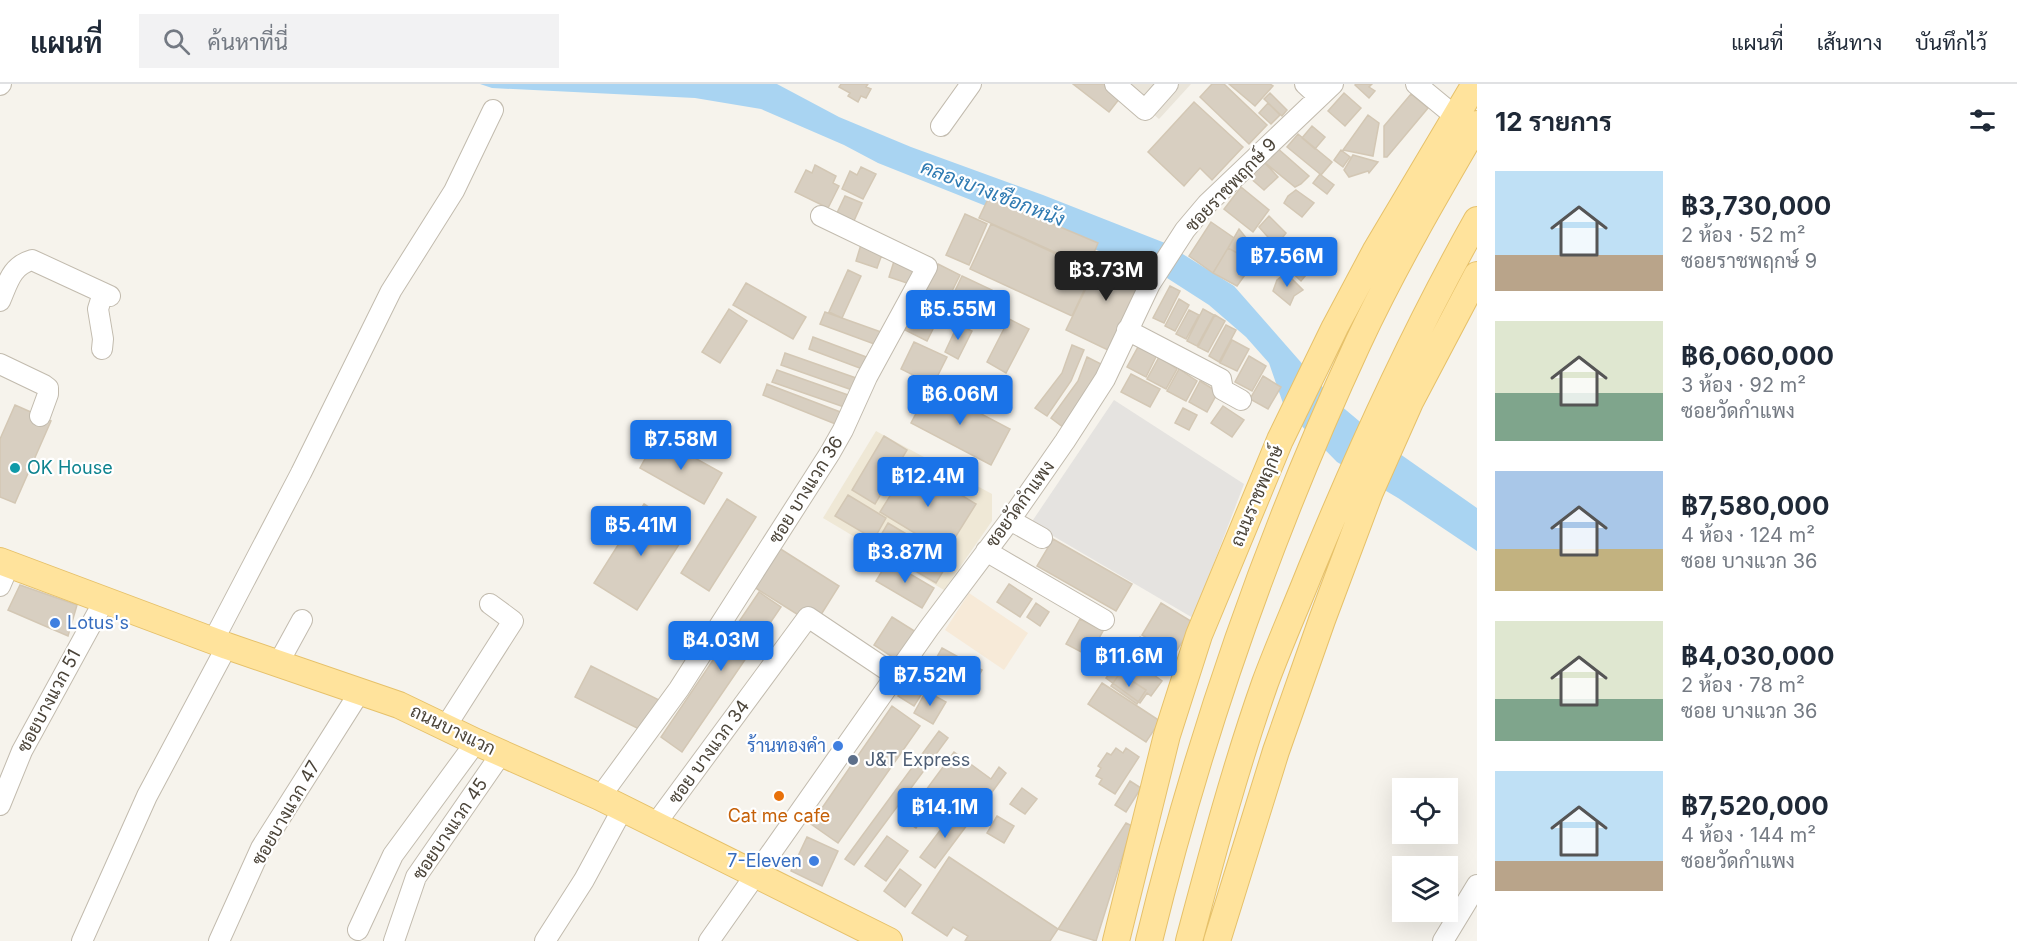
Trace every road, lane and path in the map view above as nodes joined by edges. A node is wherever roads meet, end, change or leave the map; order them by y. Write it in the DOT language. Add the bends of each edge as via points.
graph roads {
  1 [pos="971,84"];
  2 [pos="1115,84"];
  3 [pos="1167,84"];
  4 [pos="1416,84"];
  5 [pos="1475,84"];
  6 [pos="1322,87"];
  7 [pos="493,111"];
  8 [pos="1466,121"];
  9 [pos="941,126"];
  10 [pos="821,216"];
  11 [pos="1477,220"];
  12 [pos="1477,275"];
  13 [pos="0,301"];
  14 [pos="1127,330"];
  15 [pos="102,349"];
  16 [pos="0,364"];
  17 [pos="1241,400"];
  18 [pos="40,416"];
  19 [pos="1010,520"];
  20 [pos="1042,538"];
  21 [pos="986,551"];
  22 [pos="3,571"];
  23 [pos="104,601"];
  24 [pos="490,604"];
  25 [pos="302,620"];
  26 [pos="1104,620"];
  27 [pos="220,644"];
  28 [pos="279,662"];
  29 [pos="896,676"];
  30 [pos="362,690"];
  31 [pos="446,726"];
  32 [pos="476,742"];
  33 [pos="501,754"];
  34 [pos="600,798"];
  35 [pos="0,805"];
  36 [pos="622,810"];
  37 [pos="654,826"];
  38 [pos="755,876"];
  39 [pos="1132,880"];
  40 [pos="1477,885"];
  41 [pos="1227,910"];
  42 [pos="358,930"];
  43 [pos="874,938"];
  44 [pos="82,941"];
  45 [pos="219,941"];
  46 [pos="394,941"];
  47 [pos="545,941"];
  48 [pos="710,941"];
  49 [pos="1116,941"];
  50 [pos="1128,941"];
  51 [pos="1149,941"];
  52 [pos="1190,941"];
  53 [pos="1211,941"];
  54 [pos="1217,941"];
  55 [pos="1443,941"];
  1 -- 9 [label="street"];
  2 -- 3 [label="street" via="1145,110"];
  4 -- 8 [label="street"];
  5 -- 8 [label="main road, ถนนราชพฤกษ์"];
  6 -- 14 [label="street, ซอยราชพฤกษ์ 9" via="1185,230 1150,284"];
  7 -- 27 [label="street" via="454,191 391,291"];
  8 -- 39 [label="main road, ถนนราชพฤกษ์" via="1375,252 1280,440 1199,635 1167,735"];
  8 -- 51 [label="main road, ถนนราชพฤกษ์" via="1359,342 1308,458 1230,663"];
  10 -- 34 [label="street, ซอย บางแวก 36" via="927,267 830,453 679,689"];
  11 -- 52 [label="main road" via="1384,398 1265,682"];
  12 -- 41 [label="main road" via="1410,402 1370,492 1276,751"];
  13 -- 15 [label="street" via="14,270 32,260 107,294 98,309"];
  14 -- 17 [label="street" via="1221,379 1223,390"];
  14 -- 19 [label="street, ซอยวัดกำแพง" via="1105,379"];
  16 -- 18 [label="street" via="48,388"];
  19 -- 20 [label="street"];
  19 -- 21 [label="street, ซอยวัดกำแพง"];
  21 -- 26 [label="street"];
  21 -- 29 [label="street, ซอยวัดกำแพง"];
  22 -- 23 [label="main road, ถนนบางแวก"];
  23 -- 27 [label="main road, ถนนบางแวก"];
  23 -- 35 [label="street, ซอยบางแวก 51" via="22,751"];
  24 -- 31 [label="street" via="513,621"];
  25 -- 28 [label="street"];
  27 -- 28 [label="main road, ถนนบางแวก"];
  27 -- 44 [label="street"];
  28 -- 30 [label="main road, ถนนบางแวก"];
  29 -- 37 [label="street, ซอย บางแวก 34" via="808,617"];
  29 -- 38 [label="street, ซอยวัดกำแพง"];
  30 -- 31 [label="main road, ถนนบางแวก"];
  30 -- 45 [label="street, ซอยบางแวก 47" via="261,848"];
  31 -- 32 [label="main road, ถนนบางแวก"];
  32 -- 33 [label="main road, ถนนบางแวก"];
  32 -- 42 [label="street" via="393,855"];
  33 -- 34 [label="main road, ถนนบางแวก"];
  33 -- 46 [label="street, ซอยบางแวก 45" via="416,877"];
  34 -- 36 [label="main road, ถนนบางแวก"];
  36 -- 37 [label="main road, ถนนบางแวก"];
  36 -- 47 [label="street"];
  37 -- 38 [label="main road, ถนนบางแวก"];
  38 -- 43 [label="main road, ถนนบางแวก"];
  38 -- 48 [label="street, ซอยวัดกำแพง"];
  39 -- 49 [label="main road, ถนนราชพฤกษ์"];
  39 -- 50 [label="main road"];
  40 -- 55 [label="street"];
  41 -- 53 [label="main road"];
  41 -- 54 [label="main road"];
}
